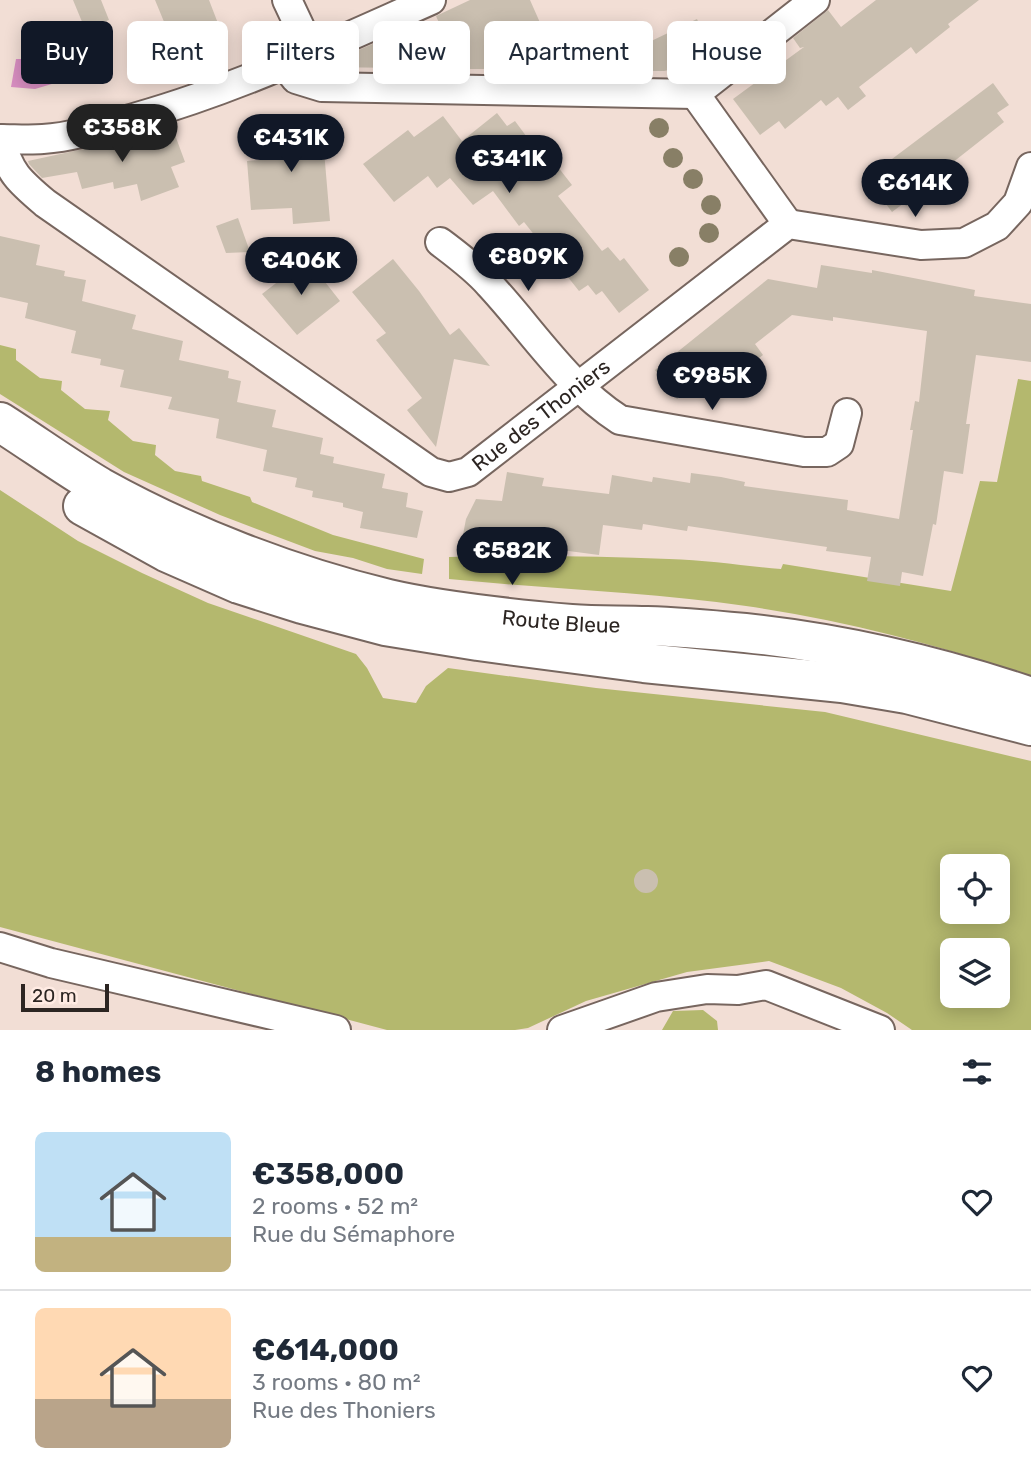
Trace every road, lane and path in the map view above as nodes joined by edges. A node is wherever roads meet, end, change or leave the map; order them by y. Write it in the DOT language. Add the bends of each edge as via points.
graph roads {
  1 [pos="287,0"];
  2 [pos="815,0"];
  3 [pos="421,2"];
  4 [pos="297,21"];
  5 [pos="359,31"];
  6 [pos="242,82"];
  7 [pos="312,84"];
  8 [pos="695,94"];
  9 [pos="0,139"];
  10 [pos="1031,167"];
  11 [pos="788,224"];
  12 [pos="440,242"];
  13 [pos="579,385"];
  14 [pos="847,413"];
  15 [pos="0,422"];
  16 [pos="0,450"];
  17 [pos="1031,697"];
  18 [pos="1031,726"];
  19 [pos="0,947"];
  20 [pos="336,1030"];
  21 [pos="562,1030"];
  22 [pos="880,1030"];
  1 -- 4 [label="street"];
  2 -- 8 [label="street"];
  3 -- 5 [label="street"];
  6 -- 9 [label="street" via="93,130 44,139"];
  7 -- 8 [label="street"];
  8 -- 11 [label="street"];
  9 -- 13 [label="street, Rue des Thoniers" via="5,160 19,181 45,203 431,472 449,477 468,472"];
  10 -- 11 [label="street" via="1018,203 997,226 964,243 921,245"];
  11 -- 13 [label="street, Rue des Thoniers"];
  12 -- 13 [label="street" via="489,284 542,349"];
  13 -- 14 [label="street" via="620,420 804,453 827,453 839,444"];
  15 -- 17 [label="street, Route Bleue" via="99,486 174,525 267,561 389,599 573,624 772,637 848,649"];
  16 -- 18 [label="street, Route Bleue" via="82,506 166,552 239,584 302,604 385,626 478,641 842,683 977,710"];
  19 -- 20 [label="street"];
  21 -- 22 [label="street" via="656,997 766,985"];
}
